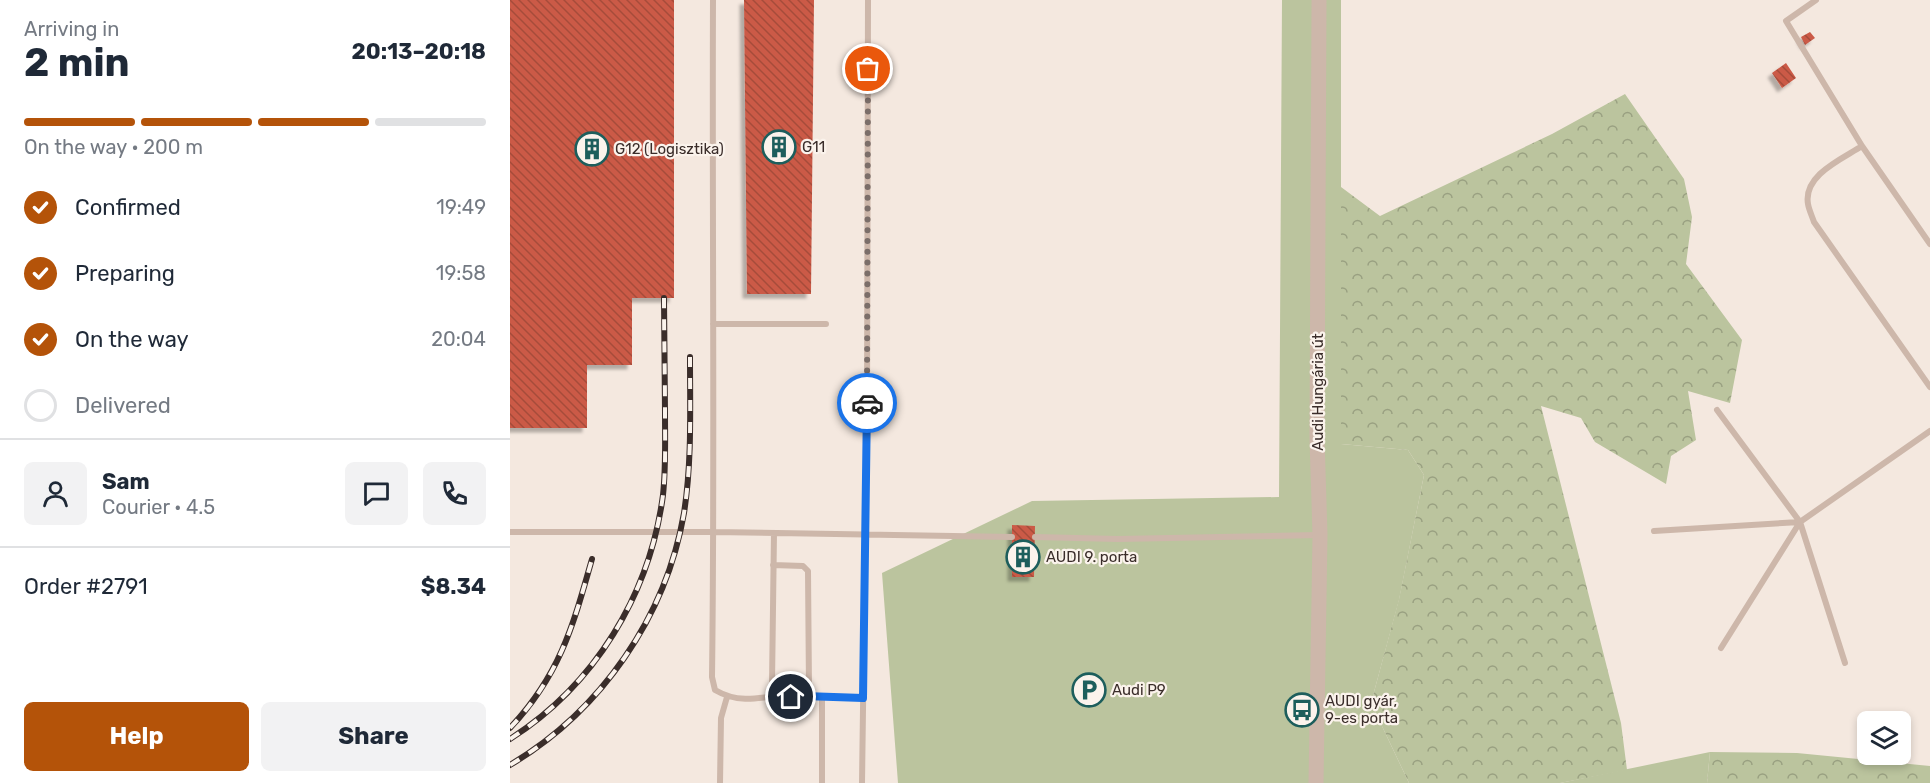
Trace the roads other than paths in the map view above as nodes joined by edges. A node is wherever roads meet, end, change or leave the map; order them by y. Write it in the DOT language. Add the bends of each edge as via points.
graph roads {
  1 [pos="713,0"];
  2 [pos="868,0"];
  3 [pos="1319,0"];
  4 [pos="1816,0"];
  5 [pos="1862,146"];
  6 [pos="1930,244"];
  7 [pos="712,324"];
  8 [pos="826,324"];
  9 [pos="1930,387"];
  10 [pos="1718,410"];
  11 [pos="1930,431"];
  12 [pos="1800,522"];
  13 [pos="1654,531"];
  14 [pos="510,532"];
  15 [pos="714,532"];
  16 [pos="774,533"];
  17 [pos="1320,535"];
  18 [pos="866,536"];
  19 [pos="1012,537"];
  20 [pos="1035,537"];
  21 [pos="773,565"];
  22 [pos="1721,648"];
  23 [pos="1845,663"];
  24 [pos="781,695"];
  25 [pos="804,696"];
  26 [pos="822,696"];
  27 [pos="727,697"];
  28 [pos="863,698"];
  29 [pos="720,783"];
  30 [pos="822,783"];
  31 [pos="862,783"];
  32 [pos="1316,783"];
  1 -- 7 [label="lane"];
  2 -- 18 [label="lane"];
  3 -- 17 [label="street, Audi Hungária út"];
  4 -- 5 [label="lane" via="1786,21"];
  5 -- 6 [label="lane"];
  5 -- 9 [label="lane" via="1817,176 1809,188 1807,203 1814,222"];
  7 -- 8 [label="lane"];
  7 -- 15 [label="lane"];
  10 -- 12 [label="lane"];
  11 -- 12 [label="lane"];
  12 -- 13 [label="lane"];
  12 -- 22 [label="lane"];
  12 -- 23 [label="lane"];
  14 -- 15 [label="lane"];
  15 -- 16 [label="lane"];
  15 -- 27 [label="lane" via="712,677 715,690"];
  16 -- 18 [label="lane"];
  16 -- 21 [label="lane"];
  17 -- 20 [label="lane"];
  17 -- 32 [label="street, Audi Hungária út"];
  18 -- 19 [label="lane"];
  18 -- 28 [label="lane"];
  21 -- 24 [label="lane" via="772,683"];
  21 -- 25 [label="lane" via="802,566 808,571 809,689"];
  24 -- 25 [label="lane"];
  24 -- 27 [label="lane" via="748,700"];
  25 -- 26 [label="lane"];
  26 -- 28 [label="lane"];
  26 -- 30 [label="lane"];
  27 -- 29 [label="lane" via="721,718"];
  28 -- 31 [label="lane"];
}
